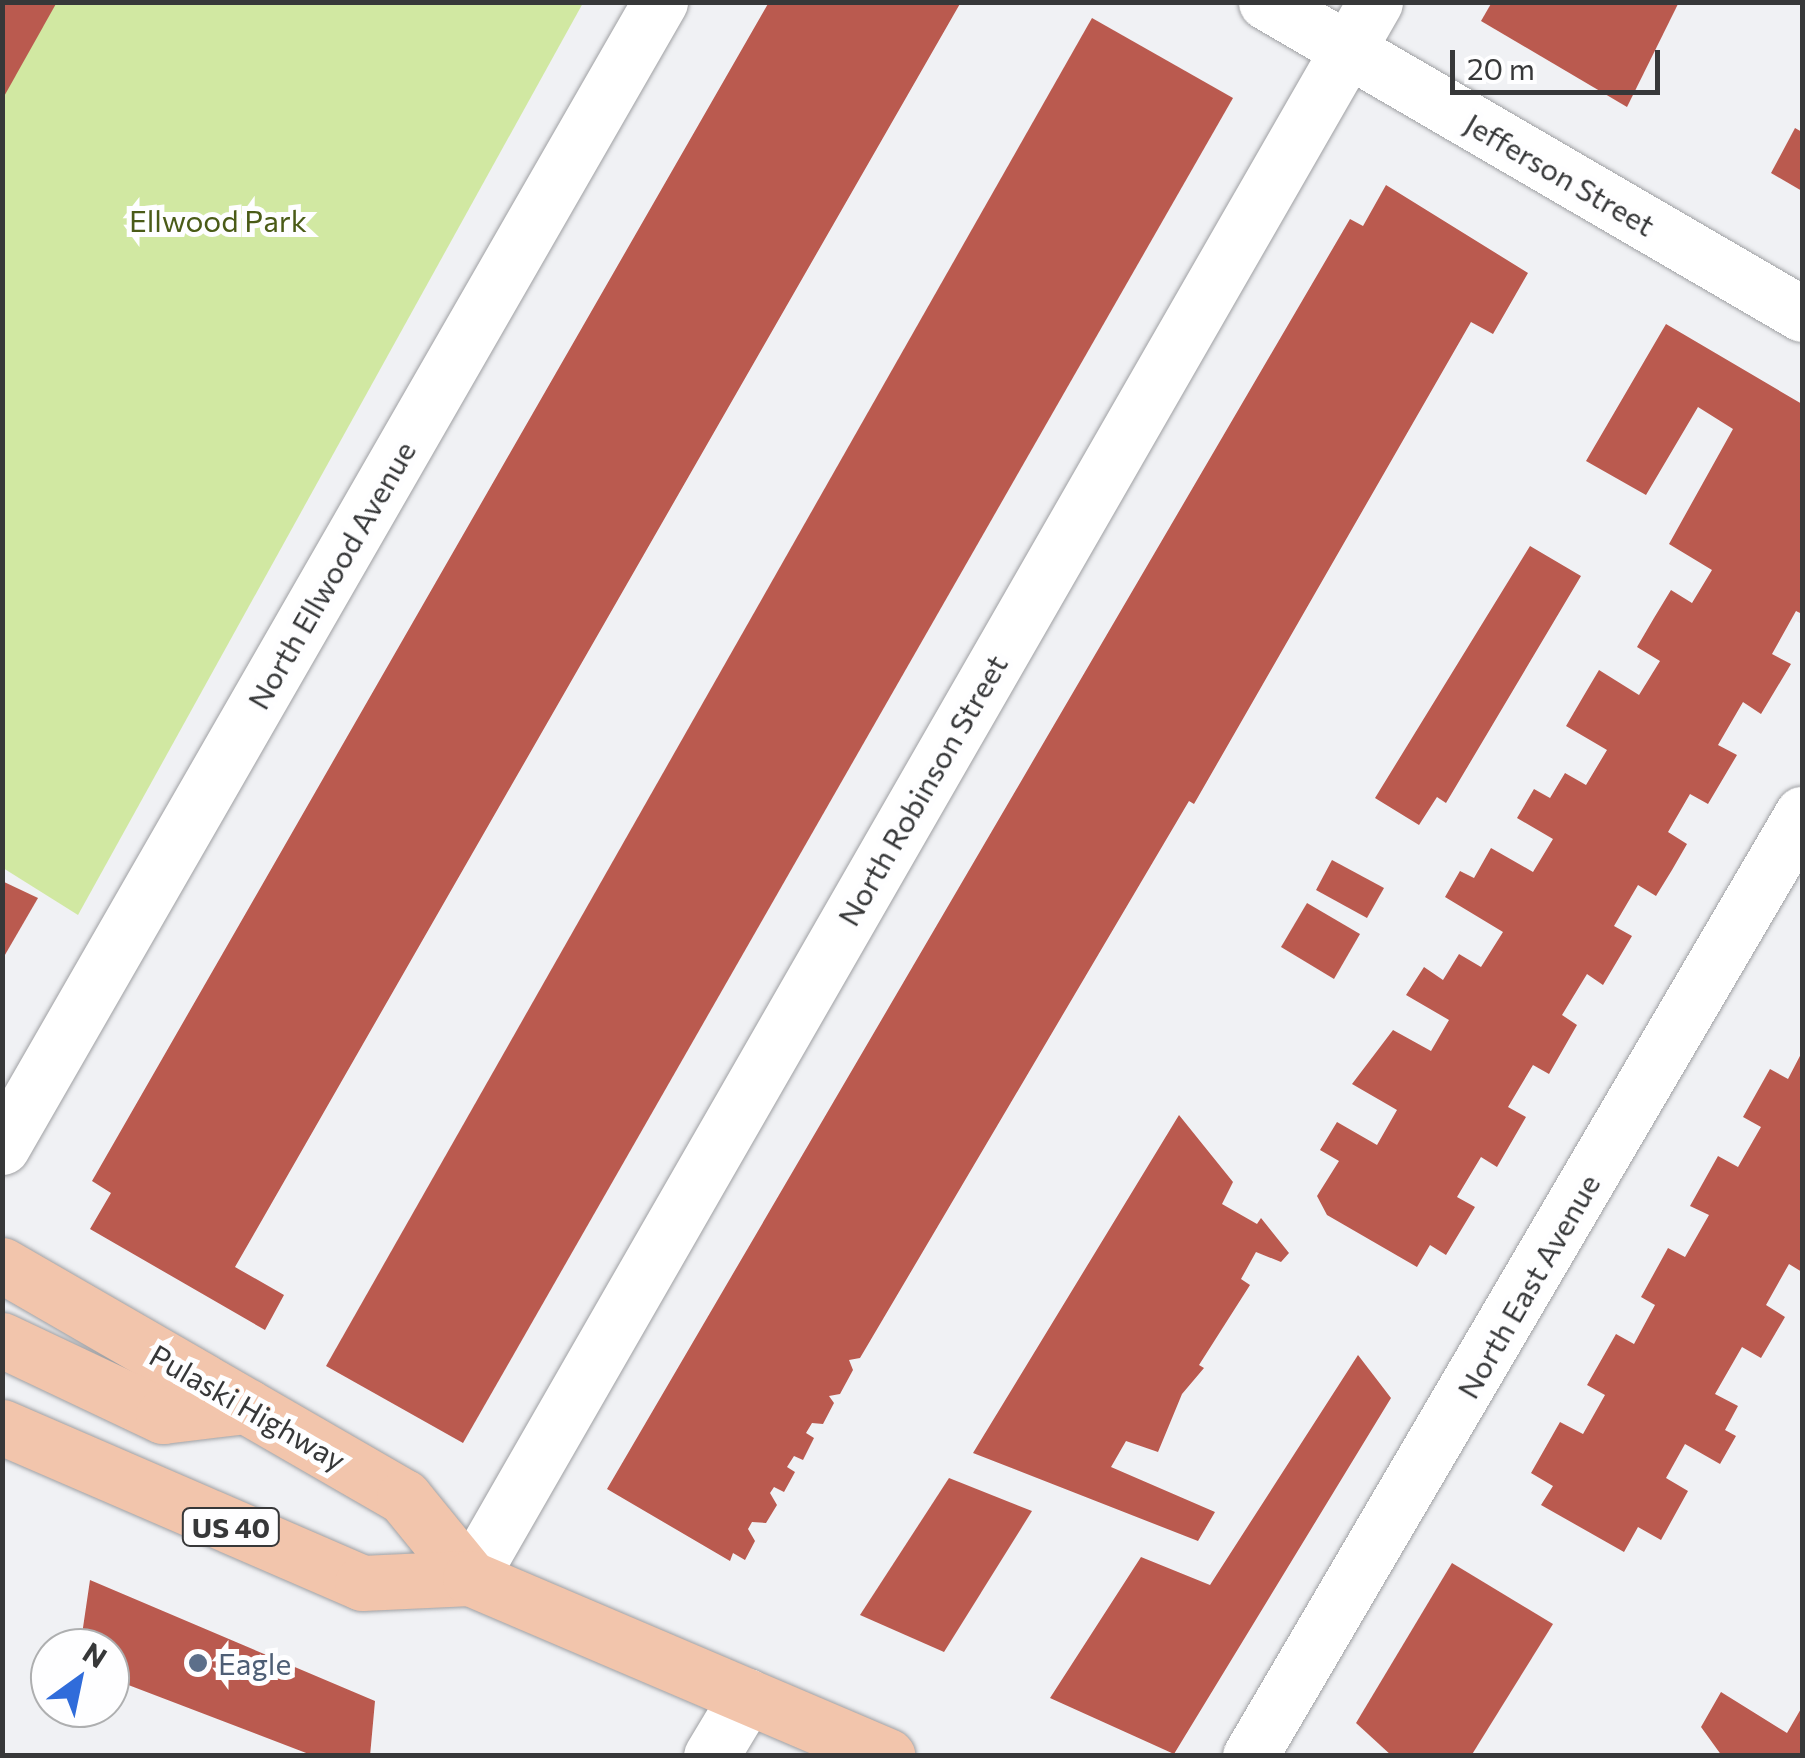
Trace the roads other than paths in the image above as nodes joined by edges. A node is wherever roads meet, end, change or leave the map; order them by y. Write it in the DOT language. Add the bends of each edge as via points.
graph roads {
  1 [pos="660,2"];
  2 [pos="1266,2"];
  3 [pos="1374,2"];
  4 [pos="1347,50"];
  5 [pos="1802,314"];
  6 [pos="1802,814"];
  7 [pos="2,1147"];
  8 [pos="2,1265"];
  9 [pos="2,1340"];
  10 [pos="246,1406"];
  11 [pos="2,1427"];
  12 [pos="470,1578"];
  13 [pos="747,1696"];
  14 [pos="711,1756"];
  15 [pos="888,1756"];
  16 [pos="1250,1756"];
  1 -- 7 [label="street, North Ellwood Avenue"];
  2 -- 4 [label="street, Jefferson Street"];
  3 -- 4 [label="street, North Robinson Street"];
  4 -- 5 [label="street, Jefferson Street"];
  4 -- 12 [label="street, North Robinson Street"];
  6 -- 16 [label="street, North East Avenue"];
  8 -- 10 [label="main road, Pulaski Highway / US 40"];
  9 -- 10 [label="main road" via="163,1416"];
  10 -- 12 [label="main road, Pulaski Highway / US 40" via="404,1497"];
  11 -- 12 [label="main road, Pulaski Highway / US 40" via="362,1583"];
  12 -- 13 [label="main road, Pulaski Highway / US 40"];
  13 -- 14 [label="street"];
  13 -- 15 [label="main road, Pulaski Highway / US 40"];
}
